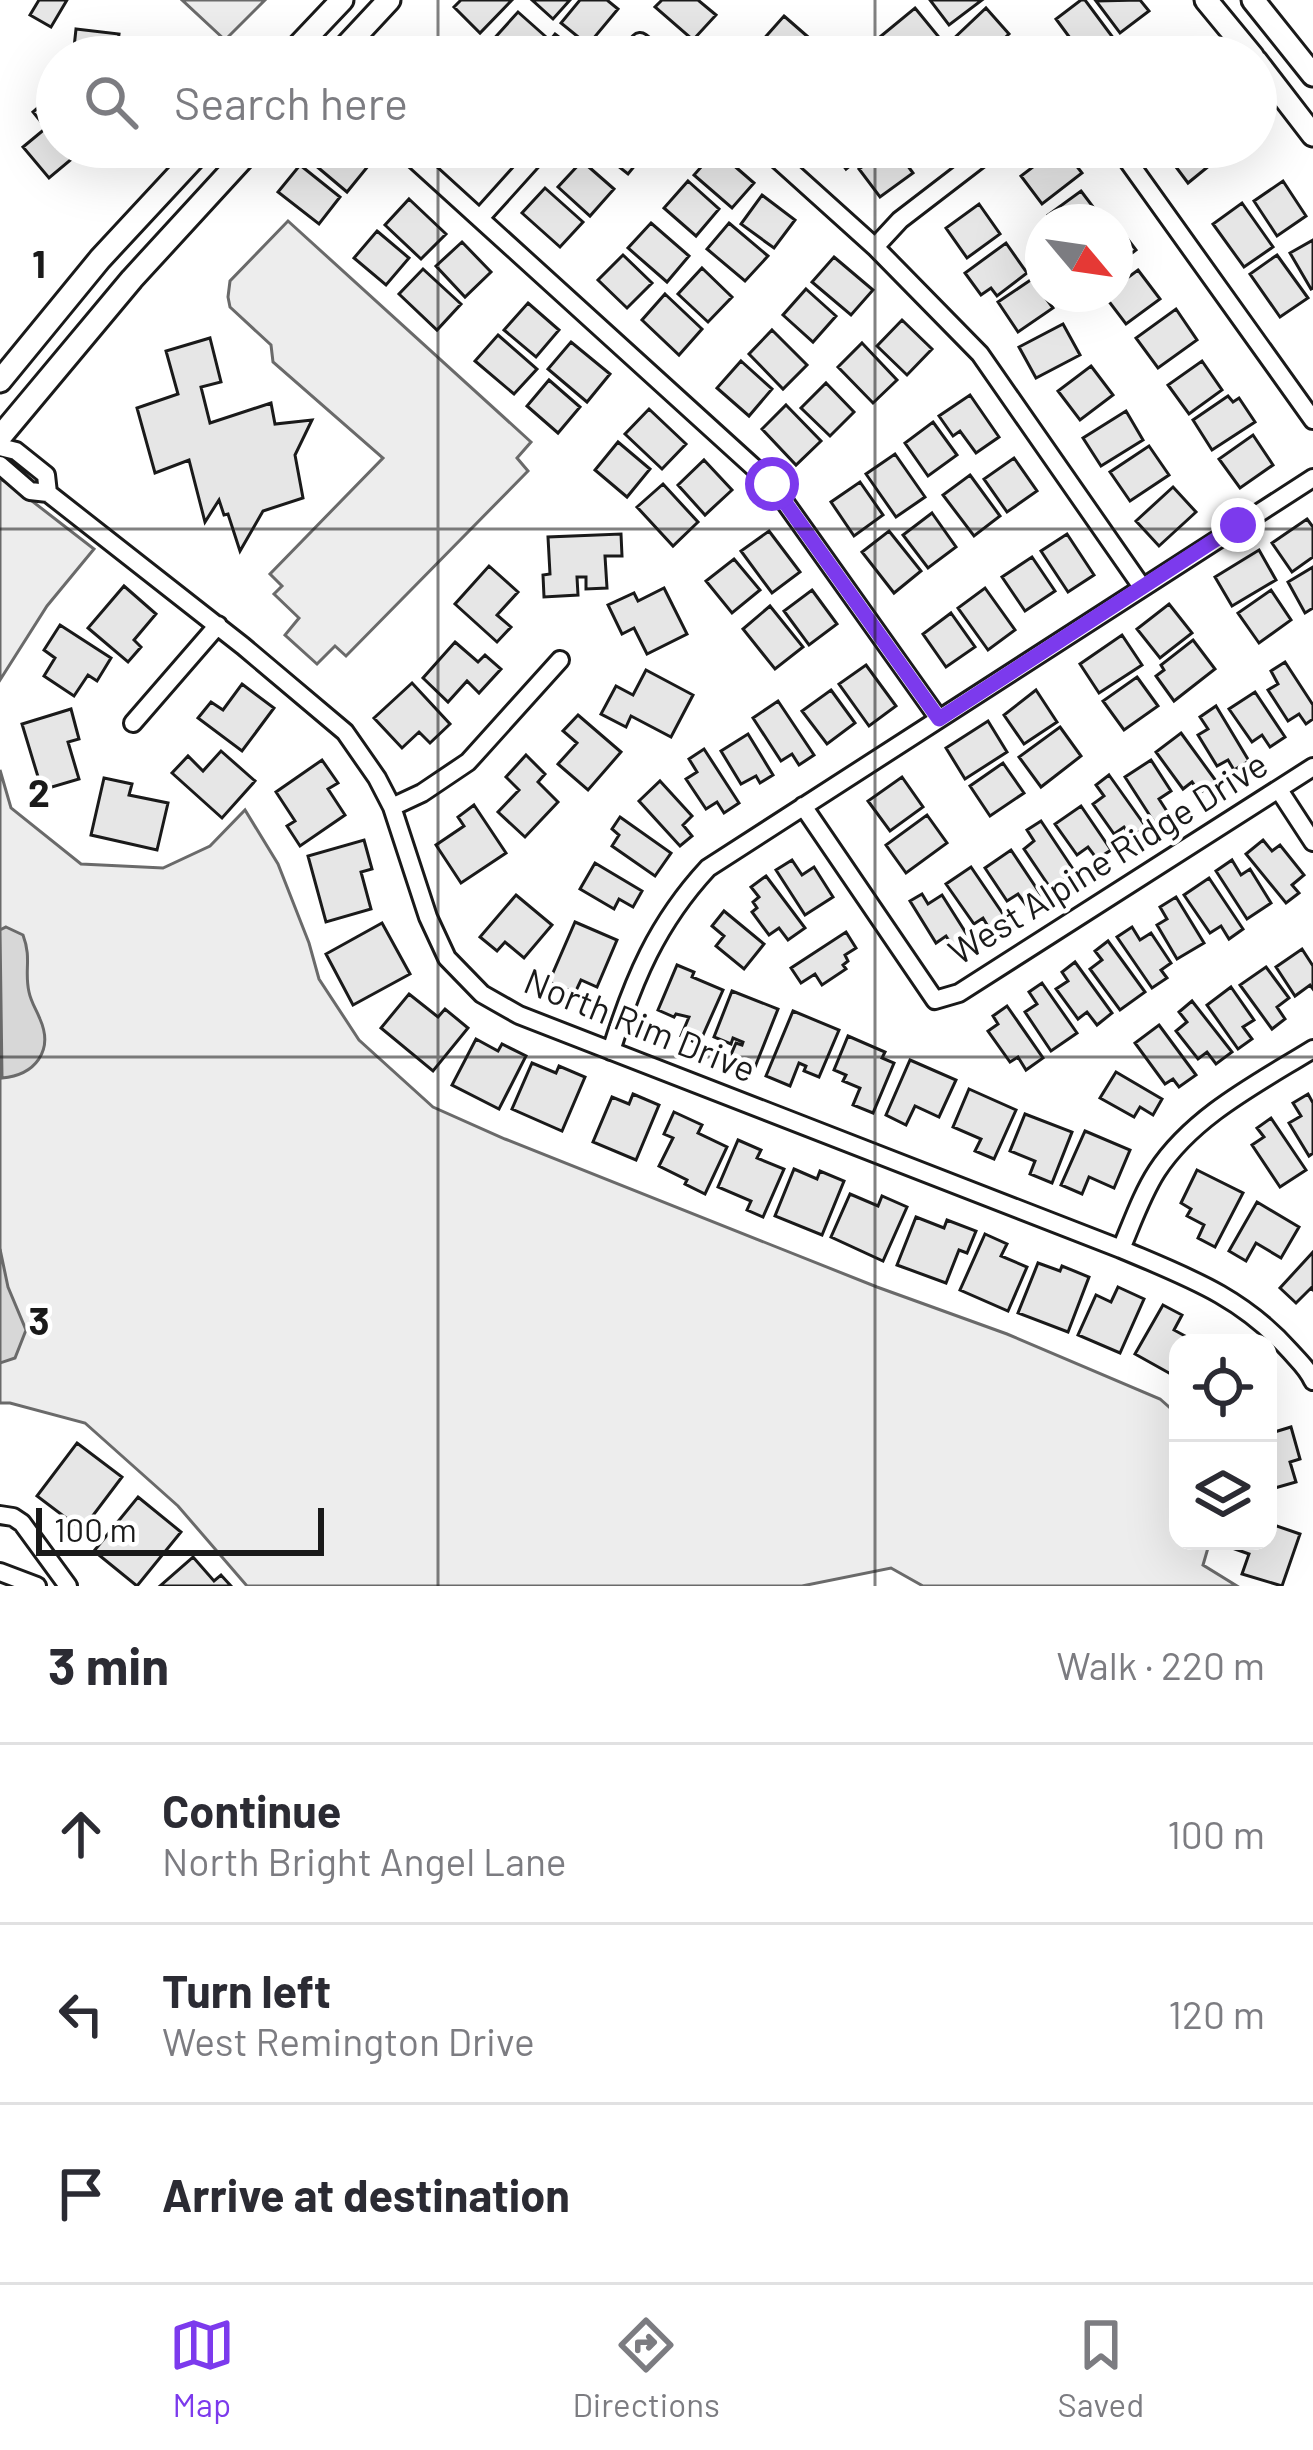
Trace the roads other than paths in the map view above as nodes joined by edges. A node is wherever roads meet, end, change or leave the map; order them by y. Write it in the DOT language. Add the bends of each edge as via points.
graph roads {
  1 [pos="342,0"];
  2 [pos="389,0"];
  3 [pos="1206,0"];
  4 [pos="1253,0"];
  5 [pos="311,36"];
  6 [pos="356,36"];
  7 [pos="1235,36"];
  8 [pos="1313,75"];
  9 [pos="1277,89"];
  10 [pos="1313,135"];
  11 [pos="184,168"];
  12 [pos="234,168"];
  13 [pos="424,168"];
  14 [pos="525,168"];
  15 [pos="787,168"];
  16 [pos="967,168"];
  17 [pos="1133,168"];
  18 [pos="480,218"];
  19 [pos="875,248"];
  20 [pos="0,381"];
  21 [pos="1313,420"];
  22 [pos="0,436"];
  23 [pos="0,447"];
  24 [pos="0,465"];
  25 [pos="1313,478"];
  26 [pos="48,493"];
  27 [pos="1142,586"];
  28 [pos="218,625"];
  29 [pos="560,660"];
  30 [pos="939,719"];
  31 [pos="133,723"];
  32 [pos="1313,767"];
  33 [pos="1279,790"];
  34 [pos="803,806"];
  35 [pos="392,807"];
  36 [pos="1313,842"];
  37 [pos="1313,1049"];
  38 [pos="611,1051"];
  39 [pos="1121,1249"];
  40 [pos="1312,1373"];
  41 [pos="0,1515"];
  42 [pos="0,1572"];
  43 [pos="37,1586"];
  44 [pos="68,1586"];
  1 -- 5 [label="street"];
  2 -- 6 [label="street"];
  3 -- 7 [label="street"];
  4 -- 8 [label="street"];
  9 -- 10 [label="street"];
  11 -- 20 [label="street"];
  12 -- 22 [label="street"];
  13 -- 18 [label="street"];
  14 -- 18 [label="street"];
  15 -- 19 [label="street"];
  16 -- 19 [label="street"];
  17 -- 21 [label="street"];
  18 -- 30 [label="street" via="772,484"];
  19 -- 27 [label="street" via="980,354"];
  23 -- 26 [label="street, North Rim Drive" via="46,475"];
  24 -- 26 [label="street, North Rim Drive" via="30,490"];
  25 -- 27 [label="street"];
  26 -- 28 [label="street, North Rim Drive"];
  27 -- 30 [label="street"];
  28 -- 31 [label="street"];
  28 -- 35 [label="street, North Rim Drive" via="345,732"];
  29 -- 35 [label="street" via="468,762"];
  30 -- 34 [label="street"];
  32 -- 33 [label="street, West Alpine Ridge Drive"];
  33 -- 34 [label="street, West Alpine Ridge Drive" via="959,992 934,1000"];
  33 -- 36 [label="street"];
  34 -- 38 [label="street" via="708,868 680,897 633,986"];
  35 -- 38 [label="street, North Rim Drive" via="447,958 482,994 519,1015"];
  37 -- 39 [label="street" via="1171,1151"];
  38 -- 39 [label="street, North Rim Drive"];
  39 -- 40 [label="street, North Rim Drive" via="1233,1300"];
  41 -- 44 [label="street" via="22,1523"];
  42 -- 43 [label="street"];
}
